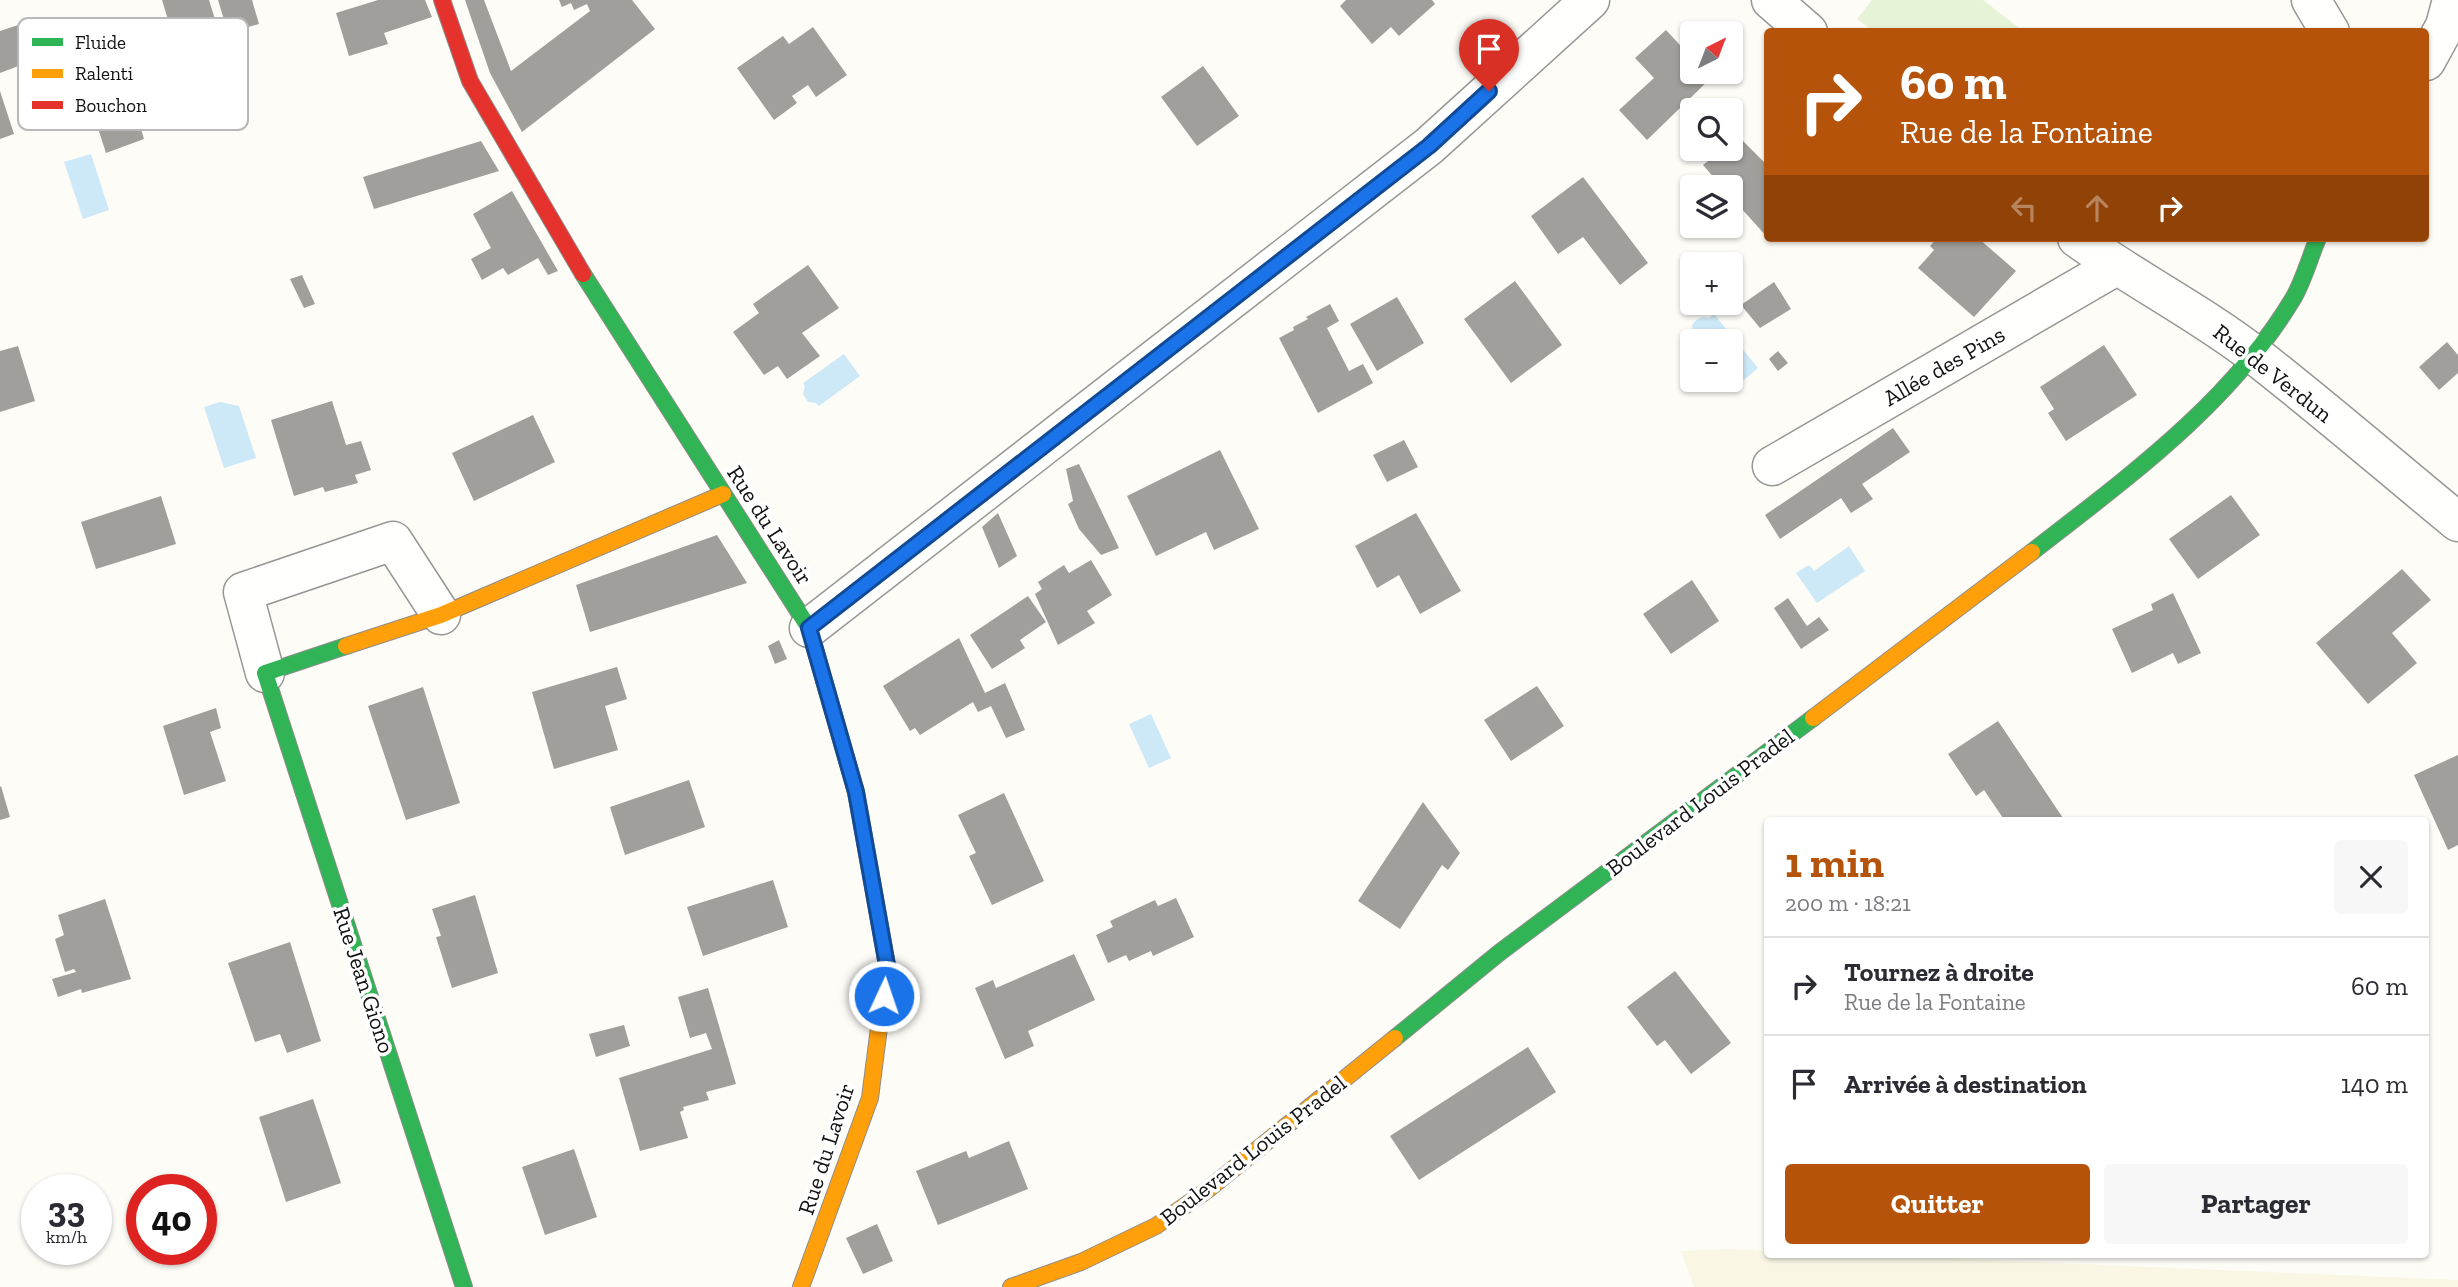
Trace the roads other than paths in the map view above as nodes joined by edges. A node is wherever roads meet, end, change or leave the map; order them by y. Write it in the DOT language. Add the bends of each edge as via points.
graph roads {
  1 [pos="442,0"];
  2 [pos="1590,0"];
  3 [pos="1771,0"];
  4 [pos="2311,0"];
  5 [pos="2452,0"];
  6 [pos="1803,28"];
  7 [pos="2328,28"];
  8 [pos="2429,55"];
  9 [pos="2083,242"];
  10 [pos="2316,242"];
  11 [pos="2116,266"];
  12 [pos="2255,355"];
  13 [pos="1772,466"];
  14 [pos="723,494"];
  15 [pos="2458,522"];
  16 [pos="441,615"];
  17 [pos="809,628"];
  18 [pos="265,673"];
  19 [pos="464,1287"];
  20 [pos="801,1287"];
  21 [pos="1011,1287"];
  1 -- 14 [label="street, Rue du Lavoir" via="470,81 600,303"];
  2 -- 17 [label="street" via="1429,146"];
  3 -- 6 [label="street"];
  4 -- 7 [label="street"];
  5 -- 8 [label="street"];
  9 -- 11 [label="street, Rue de Verdun"];
  10 -- 12 [label="street, Boulevard Louis Pradel" via="2295,295"];
  11 -- 12 [label="street, Rue de Verdun"];
  11 -- 13 [label="street, Allée des Pins"];
  12 -- 15 [label="street, Rue de Verdun"];
  12 -- 21 [label="street, Boulevard Louis Pradel" via="2145,463 1979,594 1499,953 1206,1191 1156,1226 1081,1262"];
  14 -- 16 [label="street"];
  14 -- 17 [label="street, Rue du Lavoir"];
  16 -- 18 [label="street"];
  16 -- 18 [label="street, Rue Jean Giono" via="393,541 243,592"];
  17 -- 20 [label="street, Rue du Lavoir" via="856,792 888,971 870,1098"];
  18 -- 19 [label="street, Rue Jean Giono"];
}
